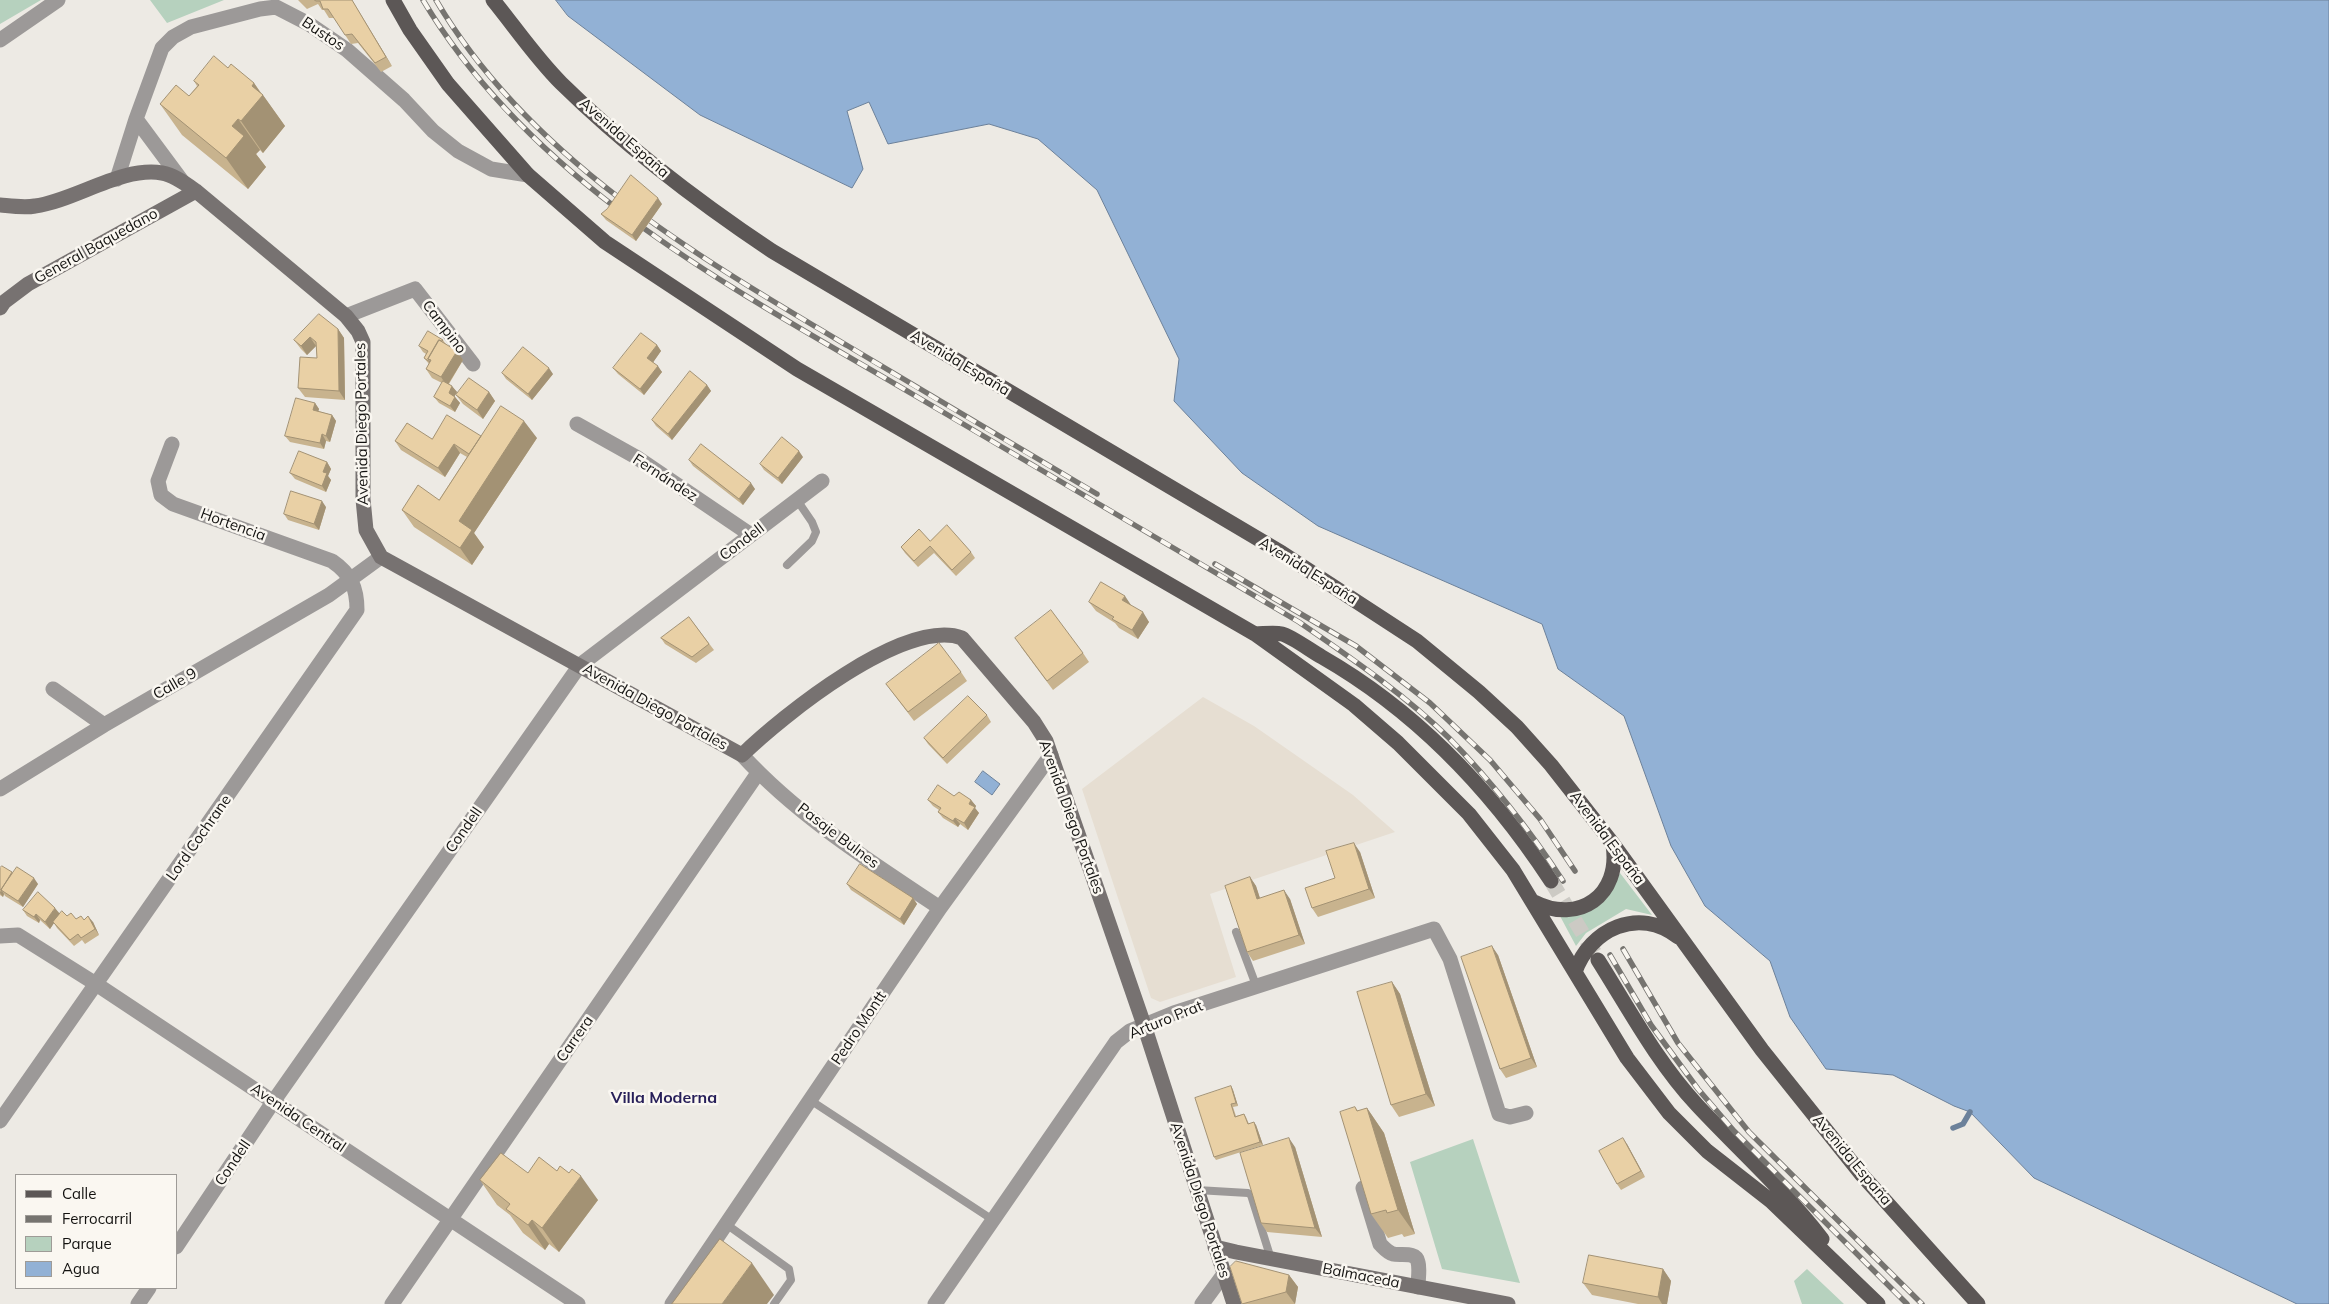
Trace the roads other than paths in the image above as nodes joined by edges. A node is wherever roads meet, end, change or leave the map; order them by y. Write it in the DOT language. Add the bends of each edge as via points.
graph roads {
  1 [pos="58,0"];
  2 [pos="393,0"];
  3 [pos="493,0"];
  4 [pos="0,40"];
  5 [pos="136,119"];
  6 [pos="528,175"];
  7 [pos="117,179"];
  8 [pos="182,181"];
  9 [pos="196,190"];
  10 [pos="0,205"];
  11 [pos="0,308"];
  12 [pos="346,316"];
  13 [pos="473,364"];
  14 [pos="577,424"];
  15 [pos="172,444"];
  16 [pos="822,481"];
  17 [pos="797,500"];
  18 [pos="751,535"];
  19 [pos="381,557"];
  20 [pos="787,565"];
  21 [pos="351,580"];
  22 [pos="1255,634"];
  23 [pos="580,665"];
  24 [pos="53,689"];
  25 [pos="104,725"];
  26 [pos="742,755"];
  27 [pos="1051,755"];
  28 [pos="758,773"];
  29 [pos="0,789"];
  30 [pos="1613,844"];
  31 [pos="1551,881"];
  32 [pos="1534,902"];
  33 [pos="940,908"];
  34 [pos="1236,932"];
  35 [pos="0,936"];
  36 [pos="1683,941"];
  37 [pos="1598,960"];
  38 [pos="1576,972"];
  39 [pos="96,984"];
  40 [pos="1257,988"];
  41 [pos="1144,1025"];
  42 [pos="810,1100"];
  43 [pos="273,1102"];
  44 [pos="1526,1113"];
  45 [pos="0,1121"];
  46 [pos="1360,1177"];
  47 [pos="1197,1190"];
  48 [pos="451,1220"];
  49 [pos="993,1220"];
  50 [pos="726,1224"];
  51 [pos="178,1244"];
  52 [pos="1215,1247"];
  53 [pos="1271,1259"];
  54 [pos="1845,1271"];
  55 [pos="1224,1274"];
  56 [pos="1418,1287"];
  57 [pos="148,1289"];
  58 [pos="138,1304"];
  59 [pos="392,1304"];
  60 [pos="578,1304"];
  61 [pos="672,1304"];
  62 [pos="774,1304"];
  63 [pos="935,1304"];
  64 [pos="1202,1304"];
  65 [pos="1234,1304"];
  66 [pos="1508,1304"];
  67 [pos="1878,1304"];
  68 [pos="1978,1304"];
  1 -- 4 [label="street"];
  2 -- 6 [label="main road" via="448,84"];
  3 -- 30 [label="main road, Avenida España" via="559,81 618,136 713,212 781,256 1282,553 1417,641 1517,727"];
  5 -- 6 [label="street, Bustos" via="162,48 172,37 191,27 276,7 309,24 347,50 458,151 491,169"];
  5 -- 7 [label="street, Bustos"];
  5 -- 8 [label="street"];
  6 -- 22 [label="main road" via="606,242 797,369"];
  7 -- 8 [label="street, Avenida Diego Portales" via="162,173"];
  7 -- 10 [label="street, Avenida Diego Portales" via="35,206"];
  8 -- 9 [label="street, Avenida Diego Portales"];
  9 -- 11 [label="street, General Baquedano" via="28,284"];
  9 -- 12 [label="street, Avenida Diego Portales"];
  12 -- 13 [label="street, Campino" via="415,289"];
  12 -- 19 [label="street, Avenida Diego Portales" via="363,342 366,530"];
  14 -- 18 [label="street, Fernández" via="636,457"];
  15 -- 21 [label="street, Hortencia" via="158,481 161,496 173,504 332,561 345,570"];
  16 -- 17 [label="street, Condell"];
  17 -- 18 [label="street, Condell"];
  17 -- 20 [label="lane" via="816,532 812,541"];
  18 -- 23 [label="street, Condell"];
  19 -- 21 [label="street"];
  19 -- 23 [label="street, Avenida Diego Portales"];
  21 -- 25 [label="street, Calle 9"];
  21 -- 39 [label="street, Lord Cochrane" via="357,595 357,610"];
  22 -- 31 [label="main road" via="1282,634 1341,668 1394,706 1451,757 1490,798"];
  22 -- 32 [label="main road" via="1354,705 1398,742 1469,814"];
  23 -- 26 [label="street, Avenida Diego Portales"];
  23 -- 43 [label="street, Condell"];
  24 -- 25 [label="street"];
  25 -- 29 [label="street, Calle 9"];
  26 -- 27 [label="street, Avenida Diego Portales" via="824,687 882,654 924,638 950,633 962,638 982,659 1034,722"];
  26 -- 28 [label="street, Pasaje Bulnes"];
  27 -- 33 [label="street, Pedro Montt"];
  27 -- 41 [label="street, Avenida Diego Portales"];
  28 -- 33 [label="street, Pasaje Bulnes" via="843,843"];
  28 -- 48 [label="street, Carrera"];
  30 -- 32 [label="main road" via="1614,868 1608,885 1596,899 1587,905 1566,910"];
  30 -- 36 [label="main road, Avenida España"];
  32 -- 38 [label="main road"];
  33 -- 42 [label="street, Pedro Montt"];
  34 -- 40 [label="lane"];
  35 -- 39 [label="street, Avenida Central" via="18,935"];
  36 -- 38 [label="main road" via="1667,930 1649,924 1624,924 1612,928 1593,942 1582,956"];
  36 -- 68 [label="main road, Avenida España" via="1762,1050 1862,1175"];
  37 -- 54 [label="main road" via="1670,1074 1797,1207"];
  38 -- 54 [label="main road" via="1627,1058 1669,1113 1707,1151 1771,1202"];
  39 -- 43 [label="street, Avenida Central"];
  39 -- 45 [label="street, Lord Cochrane"];
  40 -- 41 [label="street, Arturo Prat"];
  40 -- 44 [label="street, Arturo Prat" via="1434,929 1450,959 1499,1114 1510,1117"];
  41 -- 47 [label="street, Avenida Diego Portales"];
  41 -- 49 [label="street, Arturo Prat" via="1116,1042"];
  42 -- 49 [label="lane"];
  42 -- 50 [label="street, Pedro Montt"];
  43 -- 48 [label="street, Avenida Central"];
  43 -- 51 [label="street, Condell"];
  46 -- 56 [label="street" via="1380,1244 1394,1254 1416,1258"];
  47 -- 52 [label="street, Avenida Diego Portales"];
  47 -- 53 [label="lane" via="1251,1195"];
  48 -- 59 [label="street, Carrera"];
  48 -- 60 [label="street, Avenida Central"];
  49 -- 63 [label="street, Arturo Prat"];
  50 -- 61 [label="street, Pedro Montt"];
  50 -- 62 [label="lane" via="789,1269 791,1280"];
  52 -- 53 [label="street, Balmaceda"];
  52 -- 55 [label="street, Avenida Diego Portales"];
  53 -- 56 [label="street, Balmaceda"];
  54 -- 67 [label="main road"];
  55 -- 64 [label="street"];
  55 -- 65 [label="street, Avenida Diego Portales"];
  56 -- 66 [label="street, Balmaceda"];
  57 -- 58 [label="street"];
}
